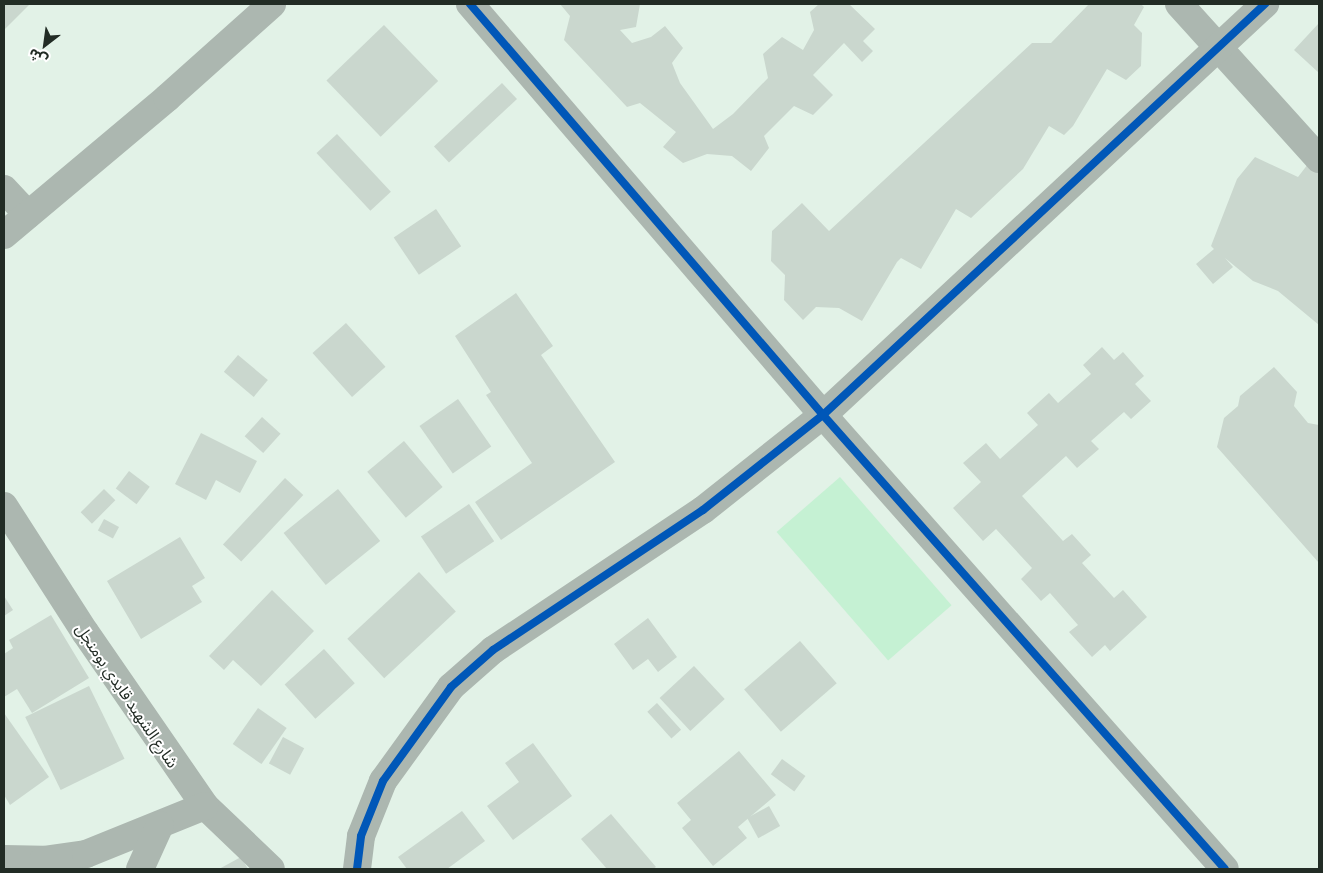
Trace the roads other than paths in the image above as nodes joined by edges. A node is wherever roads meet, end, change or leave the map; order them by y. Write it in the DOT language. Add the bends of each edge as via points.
graph roads {
  1 [pos="272,4"];
  2 [pos="470,4"];
  3 [pos="1180,4"];
  4 [pos="1265,4"];
  5 [pos="1217,46"];
  6 [pos="1319,159"];
  7 [pos="4,189"];
  8 [pos="28,215"];
  9 [pos="4,235"];
  10 [pos="823,415"];
  11 [pos="4,506"];
  12 [pos="205,806"];
  13 [pos="160,825"];
  14 [pos="4,858"];
  15 [pos="140,869"];
  16 [pos="271,869"];
  17 [pos="357,869"];
  18 [pos="1225,869"];
  1 -- 8 [label="street"];
  2 -- 10 [label="street"];
  3 -- 5 [label="street"];
  4 -- 5 [label="street"];
  5 -- 6 [label="street"];
  5 -- 10 [label="street"];
  7 -- 8 [label="street"];
  8 -- 9 [label="street"];
  10 -- 17 [label="street" via="703,510 493,650 451,687 383,781 361,836"];
  10 -- 18 [label="street"];
  11 -- 12 [label="street, شارع الشهيد قايدي بومنجل" via="85,632"];
  12 -- 13 [label="street"];
  12 -- 16 [label="street, شارع الشهيد قايدي بومنجل"];
  13 -- 14 [label="street" via="86,854 43,860"];
  13 -- 15 [label="street"];
}
